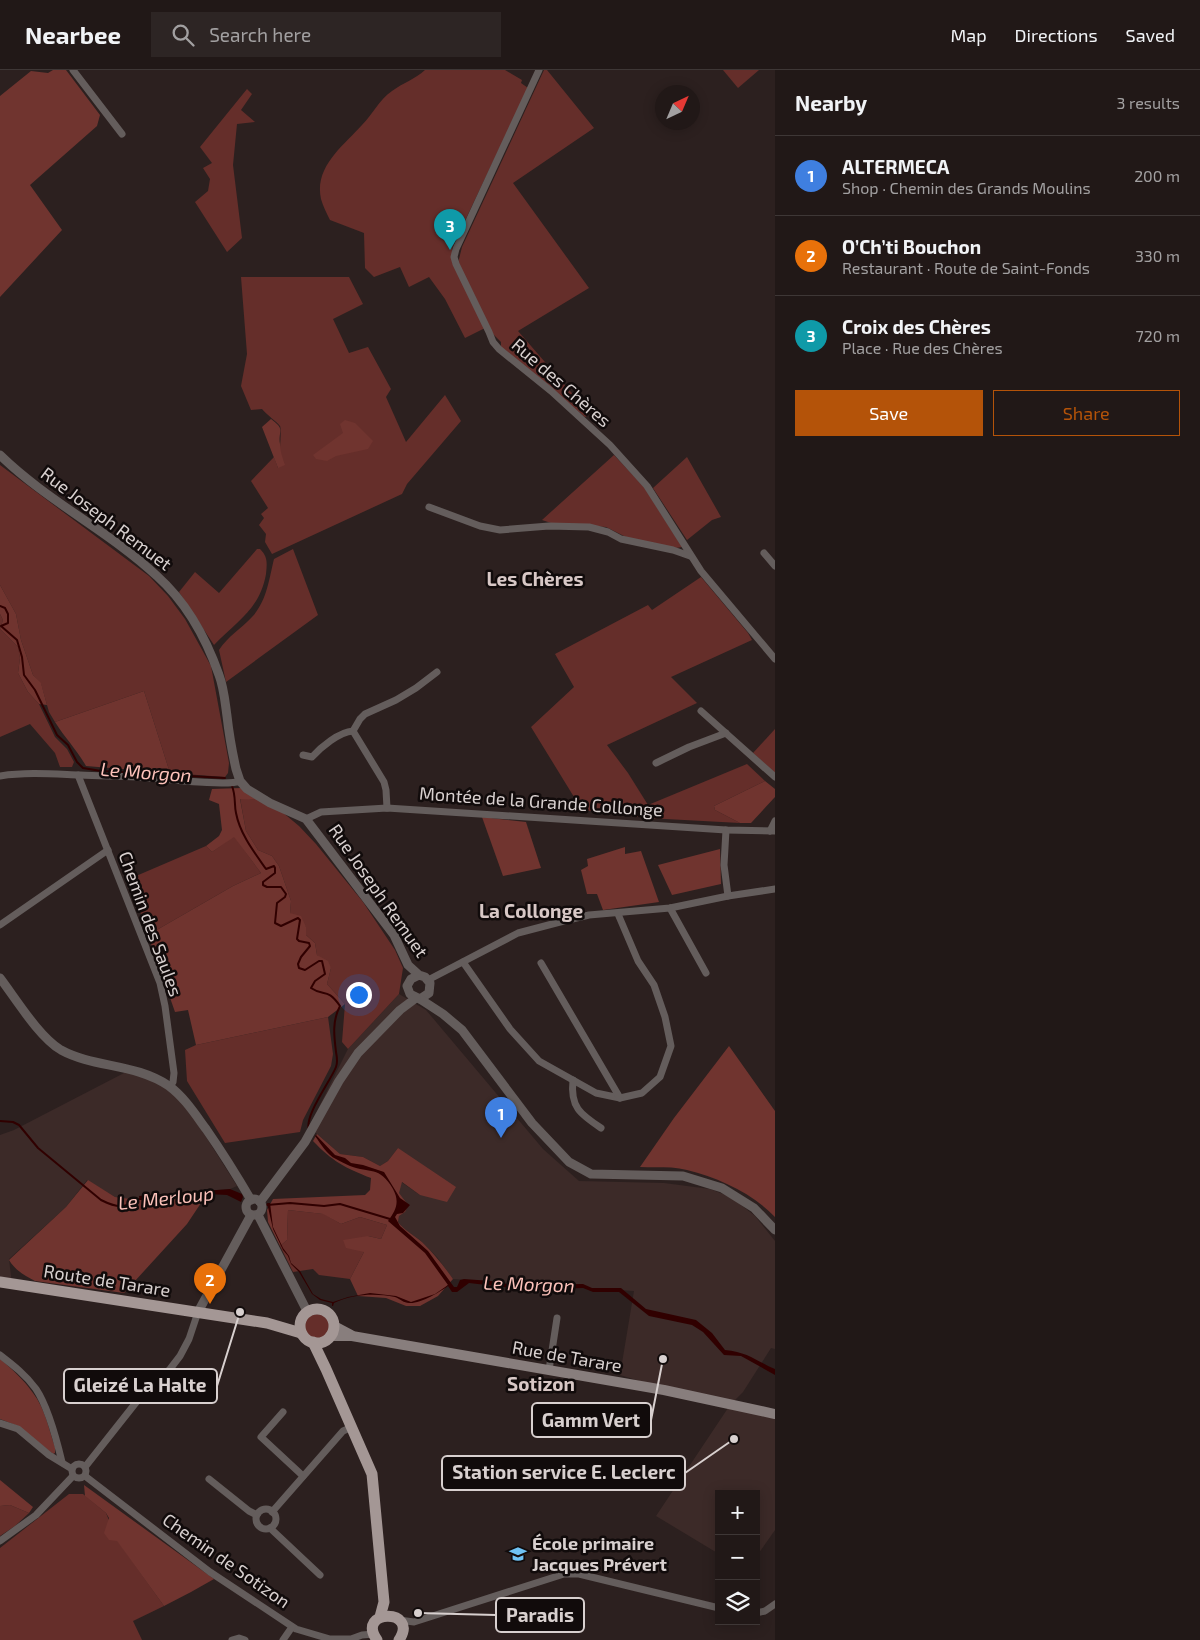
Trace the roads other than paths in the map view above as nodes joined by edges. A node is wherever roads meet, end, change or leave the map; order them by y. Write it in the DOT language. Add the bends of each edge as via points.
graph roads {
  1 [pos="72,70"];
  2 [pos="540,70"];
  3 [pos="122,134"];
  4 [pos="0,455"];
  5 [pos="429,507"];
  6 [pos="764,553"];
  7 [pos="690,556"];
  8 [pos="775,566"];
  9 [pos="775,659"];
  10 [pos="437,672"];
  11 [pos="701,711"];
  12 [pos="353,731"];
  13 [pos="726,733"];
  14 [pos="303,756"];
  15 [pos="656,763"];
  16 [pos="78,775"];
  17 [pos="0,776"];
  18 [pos="775,776"];
  19 [pos="240,781"];
  20 [pos="387,808"];
  21 [pos="306,819"];
  22 [pos="775,821"];
  23 [pos="726,830"];
  24 [pos="772,831"];
  25 [pos="108,850"];
  26 [pos="775,889"];
  27 [pos="728,896"];
  28 [pos="670,908"];
  29 [pos="618,914"];
  30 [pos="0,925"];
  31 [pos="463,962"];
  32 [pos="541,963"];
  33 [pos="408,965"];
  34 [pos="706,973"];
  35 [pos="419,976"];
  36 [pos="0,978"];
  37 [pos="428,980"];
  38 [pos="408,983"];
  39 [pos="430,990"];
  40 [pos="418,998"];
  41 [pos="400,1010"];
  42 [pos="442,1014"];
  43 [pos="573,1080"];
  44 [pos="170,1087"];
  45 [pos="620,1098"];
  46 [pos="601,1128"];
  47 [pos="251,1200"];
  48 [pos="260,1202"];
  49 [pos="254,1215"];
  50 [pos="775,1230"];
  51 [pos="0,1282"];
  52 [pos="307,1311"];
  53 [pos="198,1312"];
  54 [pos="557,1318"];
  55 [pos="301,1328"];
  56 [pos="331,1334"];
  57 [pos="312,1342"];
  58 [pos="0,1355"];
  59 [pos="326,1368"];
  60 [pos="549,1370"];
  61 [pos="283,1412"];
  62 [pos="775,1414"];
  63 [pos="0,1423"];
  64 [pos="352,1428"];
  65 [pos="62,1462"];
  66 [pos="85,1467"];
  67 [pos="73,1472"];
  68 [pos="85,1476"];
  69 [pos="302,1476"];
  70 [pos="209,1478"];
  71 [pos="272,1512"];
  72 [pos="257,1515"];
  73 [pos="270,1528"];
  74 [pos="0,1542"];
  75 [pos="320,1575"];
  76 [pos="775,1604"];
  77 [pos="715,1607"];
  78 [pos="760,1612"];
  79 [pos="414,1622"];
  80 [pos="380,1626"];
  81 [pos="292,1627"];
  82 [pos="401,1637"];
  83 [pos="232,1640"];
  84 [pos="245,1640"];
  85 [pos="283,1640"];
  1 -- 3 [label="street"];
  2 -- 7 [label="street, Rue des Chères" via="456,249 456,264 493,342 616,452 647,486"];
  4 -- 19 [label="street, Rue Joseph Remuet" via="32,483 143,564 172,591 189,613 220,677"];
  5 -- 7 [label="street" via="500,530 589,527 621,539"];
  6 -- 8 [label="street"];
  7 -- 9 [label="street, Rue des Chères"];
  10 -- 12 [label="street" via="396,700 365,714"];
  11 -- 13 [label="street"];
  12 -- 14 [label="street" via="312,757"];
  12 -- 20 [label="street" via="384,782"];
  13 -- 15 [label="street"];
  13 -- 18 [label="street"];
  16 -- 17 [label="street" via="35,773"];
  16 -- 19 [label="street" via="221,783"];
  16 -- 25 [label="street, Chemin des Saules"];
  19 -- 21 [label="street, Rue Joseph Remuet" via="270,803"];
  20 -- 21 [label="street, Montée de la Grande Collonge" via="321,812"];
  20 -- 23 [label="street, Montée de la Grande Collonge"];
  21 -- 33 [label="street, Rue Joseph Remuet" via="394,935"];
  22 -- 24 [label="street"];
  23 -- 24 [label="street, Montée de la Grande Collonge"];
  23 -- 27 [label="street" via="724,865"];
  25 -- 30 [label="street"];
  25 -- 44 [label="street, Chemin des Saules" via="160,983 174,1073"];
  26 -- 27 [label="street"];
  27 -- 28 [label="street"];
  28 -- 29 [label="street"];
  28 -- 34 [label="street"];
  29 -- 31 [label="street" via="589,915 518,933"];
  29 -- 45 [label="street" via="638,961 654,984 672,1046 660,1077 642,1093"];
  31 -- 37 [label="street"];
  31 -- 43 [label="street" via="510,1029 538,1061"];
  32 -- 45 [label="street"];
  33 -- 35 [label="street, Rue Joseph Remuet"];
  33 -- 38 [label="street"];
  35 -- 37 [label="street"];
  35 -- 38 [label="street"];
  36 -- 44 [label="street" via="44,1034 60,1049 82,1058 147,1074"];
  37 -- 39 [label="street"];
  38 -- 40 [label="street" via="410,994"];
  38 -- 41 [label="street"];
  39 -- 40 [label="street" via="426,996"];
  39 -- 42 [label="street"];
  40 -- 41 [label="street"];
  40 -- 42 [label="street"];
  41 -- 48 [label="street" via="358,1053 305,1142"];
  42 -- 50 [label="street" via="462,1030 532,1123 569,1162 591,1174 683,1176 722,1188 754,1208"];
  43 -- 45 [label="street" via="596,1093"];
  43 -- 46 [label="street" via="576,1106 583,1116"];
  44 -- 47 [label="street" via="195,1113"];
  47 -- 48 [label="street"];
  47 -- 49 [label="street" via="246,1208"];
  48 -- 49 [label="street" via="262,1208"];
  49 -- 52 [label="street"];
  49 -- 53 [label="street"];
  51 -- 53 [label="main road, Route de Tarare"];
  52 -- 55 [label="main road"];
  52 -- 56 [label="main road" via="324,1310 331,1316"];
  53 -- 55 [label="main road, Route de Tarare"];
  53 -- 66 [label="street" via="180,1356 138,1400"];
  54 -- 60 [label="street"];
  55 -- 57 [label="main road"];
  56 -- 57 [label="main road" via="322,1342"];
  56 -- 59 [label="main road"];
  56 -- 60 [label="main road, Rue de Tarare"];
  57 -- 59 [label="main road"];
  58 -- 65 [label="street" via="37,1391 54,1430"];
  59 -- 64 [label="main road"];
  60 -- 62 [label="main road, Rue de Tarare"];
  61 -- 69 [label="street" via="261,1437"];
  63 -- 65 [label="street" via="18,1429"];
  64 -- 69 [label="street" via="343,1431"];
  64 -- 80 [label="main road" via="372,1474 384,1602"];
  65 -- 67 [label="street"];
  66 -- 67 [label="street" via="76,1464"];
  66 -- 68 [label="street"];
  67 -- 68 [label="street" via="79,1479"];
  67 -- 74 [label="street" via="36,1515"];
  68 -- 81 [label="street, Chemin de Sotizon" via="210,1572"];
  69 -- 71 [label="street"];
  70 -- 72 [label="street"];
  71 -- 72 [label="street" via="264,1510"];
  71 -- 73 [label="street" via="276,1521"];
  72 -- 73 [label="street" via="259,1527"];
  73 -- 75 [label="street"];
  76 -- 78 [label="street"];
  77 -- 79 [label="street" via="579,1574 564,1574"];
  79 -- 80 [label="street, Chemin de Sotizon"];
  79 -- 82 [label="street"];
  80 -- 81 [label="street, Chemin de Sotizon" via="351,1639 330,1639"];
  80 -- 82 [label="main road" via="402,1624"];
  81 -- 85 [label="street"];
  83 -- 84 [label="street"];
}
